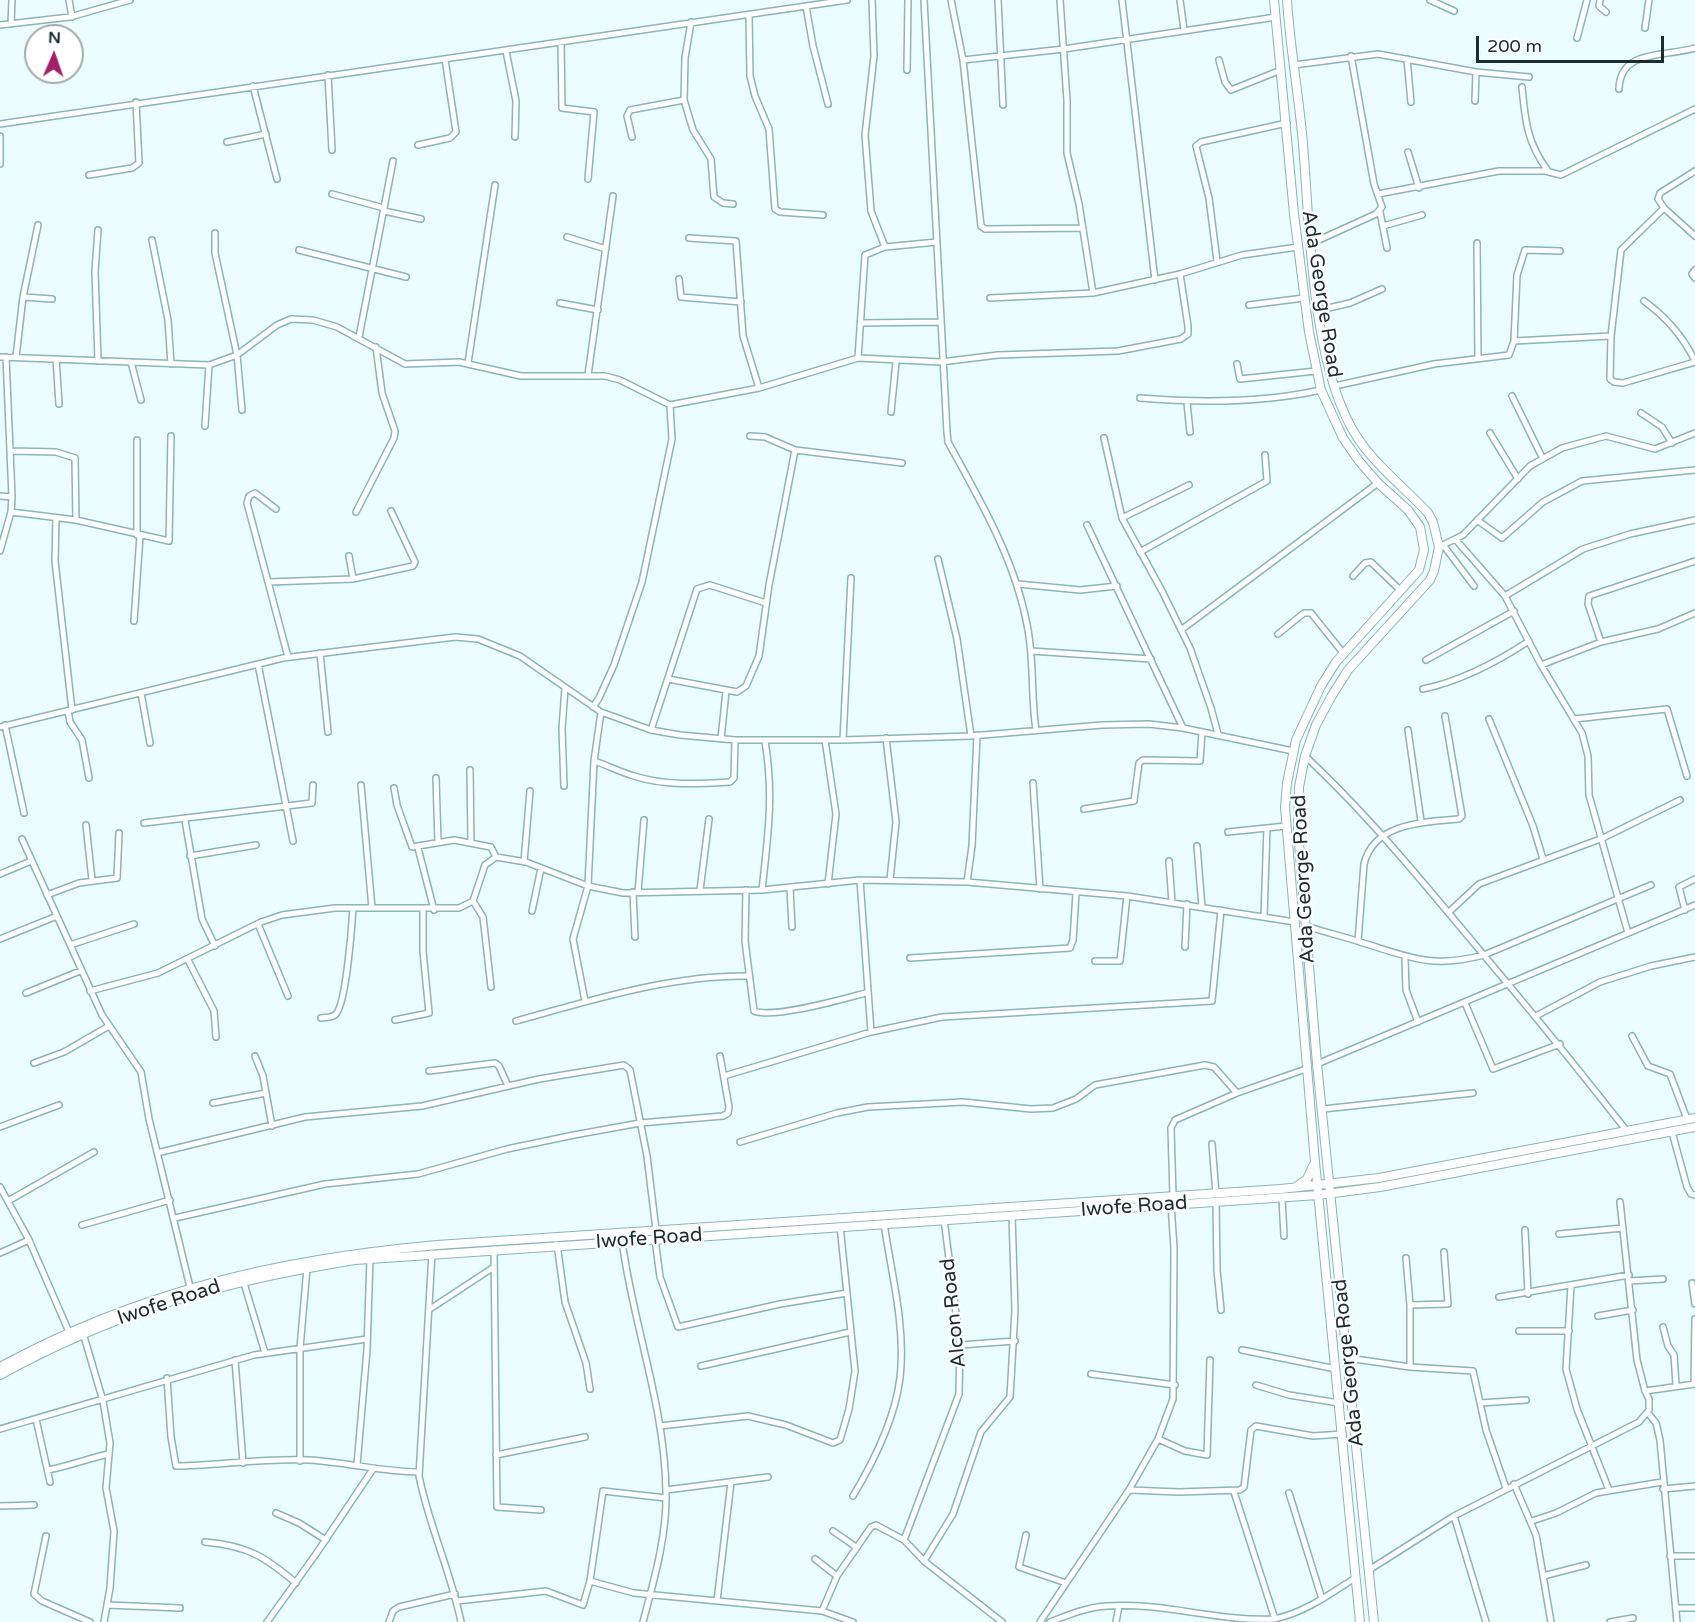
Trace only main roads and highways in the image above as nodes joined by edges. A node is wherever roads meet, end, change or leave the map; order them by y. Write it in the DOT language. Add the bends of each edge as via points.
graph roads {
  1 [pos="1274,0"];
  2 [pos="1287,0"];
  3 [pos="1691,1118"];
  4 [pos="1695,1127"];
  5 [pos="1315,1162"];
  6 [pos="1328,1169"];
  7 [pos="1351,1181"];
  8 [pos="1330,1184"];
  9 [pos="1317,1185"];
  10 [pos="1292,1188"];
  11 [pos="1331,1193"];
  12 [pos="1318,1195"];
  13 [pos="1216,1198"];
  14 [pos="1172,1201"];
  15 [pos="656,1234"];
  16 [pos="325,1261"];
  17 [pos="0,1367"];
  18 [pos="0,1375"];
  19 [pos="1360,1622"];
  20 [pos="1374,1622"];
  1 -- 5 [label="main road, Ada George Road" via="1304,298 1321,390 1342,438 1378,483 1415,518 1424,538 1419,570 1344,654 1309,707 1293,751 1287,783 1286,826"];
  2 -- 6 [label="main road, Ada George Road" via="1310,244 1335,386 1357,436 1428,513 1442,547 1430,580 1368,646 1331,697 1316,725 1299,787 1306,926"];
  3 -- 7 [label="main road, Iwofe Road" via="1454,1165"];
  4 -- 11 [label="main road, Iwofe Road"];
  5 -- 9 [label="main road, Ada George Road"];
  5 -- 10 [label="main road" via="1307,1179"];
  6 -- 7 [label="main road"];
  6 -- 8 [label="main road, Ada George Road"];
  7 -- 8 [label="main road, Iwofe Road"];
  8 -- 9 [label="main road, Iwofe Road"];
  8 -- 11 [label="main road, Ada George Road"];
  9 -- 10 [label="main road, Iwofe Road"];
  9 -- 12 [label="main road, Ada George Road"];
  10 -- 13 [label="main road, Iwofe Road"];
  11 -- 12 [label="main road, Iwofe Road"];
  11 -- 20 [label="main road, Ada George Road"];
  12 -- 13 [label="main road, Iwofe Road"];
  12 -- 19 [label="main road, Ada George Road"];
  13 -- 14 [label="main road, Iwofe Road"];
  14 -- 15 [label="main road, Iwofe Road"];
  14 -- 15 [label="main road, Iwofe Road" via="1012,1215"];
  15 -- 16 [label="main road, Iwofe Road" via="622,1241"];
  15 -- 16 [label="main road, Iwofe Road" via="437,1245"];
  16 -- 17 [label="main road, Iwofe Road" via="190,1287 69,1332"];
  16 -- 18 [label="main road, Iwofe Road" via="243,1280 141,1311 83,1333"];
}
